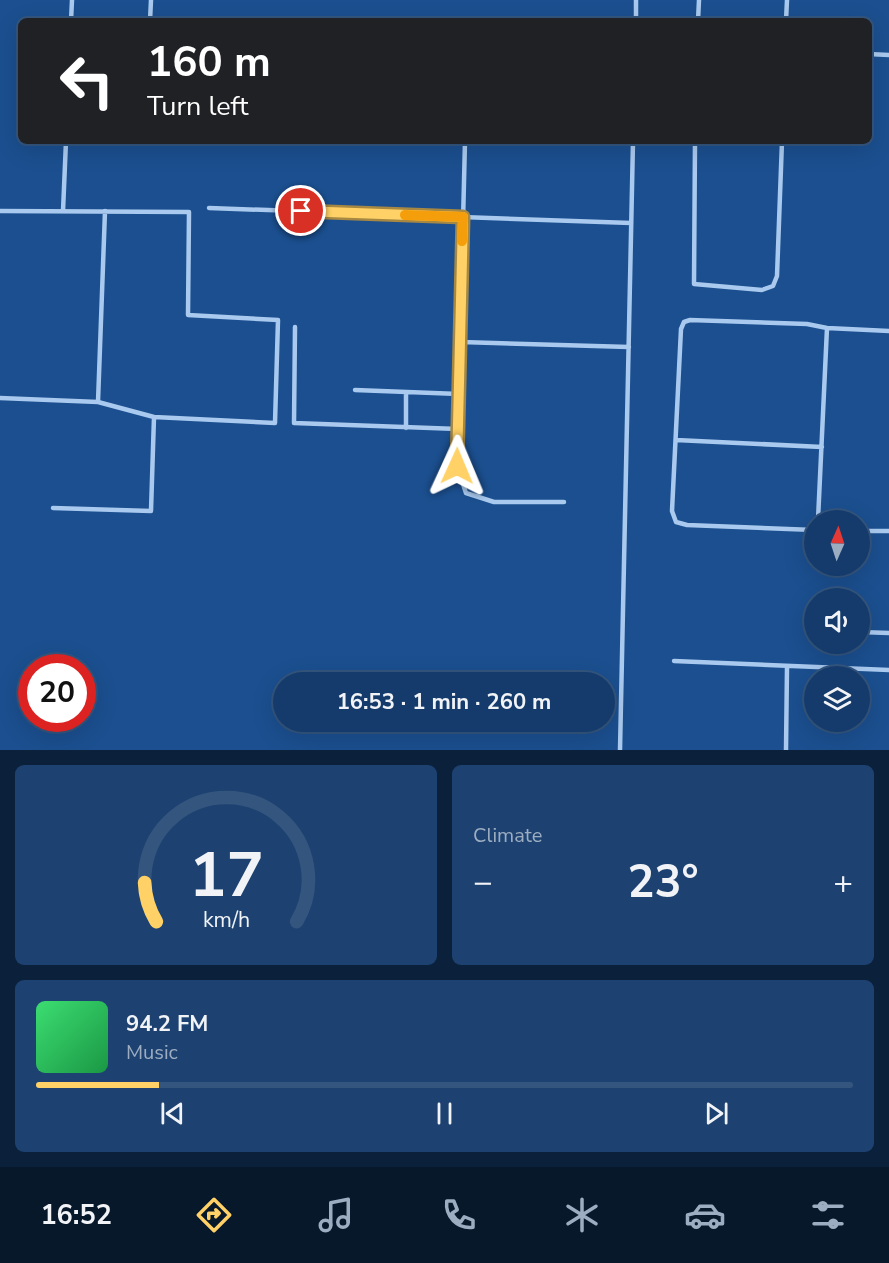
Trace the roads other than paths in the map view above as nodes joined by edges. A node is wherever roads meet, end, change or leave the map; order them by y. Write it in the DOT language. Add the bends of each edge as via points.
graph roads {
  1 [pos="72,0"];
  2 [pos="151,0"];
  3 [pos="636,0"];
  4 [pos="699,0"];
  5 [pos="787,0"];
  6 [pos="71,18"];
  7 [pos="150,18"];
  8 [pos="636,18"];
  9 [pos="698,18"];
  10 [pos="786,18"];
  11 [pos="872,54"];
  12 [pos="889,55"];
  13 [pos="66,144"];
  14 [pos="465,144"];
  15 [pos="633,144"];
  16 [pos="695,144"];
  17 [pos="782,144"];
  18 [pos="209,208"];
  19 [pos="0,211"];
  20 [pos="63,211"];
  21 [pos="105,211"];
  22 [pos="463,217"];
  23 [pos="632,223"];
  24 [pos="295,327"];
  25 [pos="827,328"];
  26 [pos="889,331"];
  27 [pos="460,342"];
  28 [pos="629,347"];
  29 [pos="355,390"];
  30 [pos="406,392"];
  31 [pos="459,394"];
  32 [pos="0,398"];
  33 [pos="98,402"];
  34 [pos="154,417"];
  35 [pos="406,428"];
  36 [pos="458,429"];
  37 [pos="676,440"];
  38 [pos="822,447"];
  39 [pos="564,502"];
  40 [pos="53,508"];
  41 [pos="819,510"];
  42 [pos="804,530"];
  43 [pos="870,531"];
  44 [pos="889,531"];
  45 [pos="870,632"];
  46 [pos="889,633"];
  47 [pos="674,661"];
  48 [pos="787,667"];
  49 [pos="889,670"];
  50 [pos="620,750"];
  51 [pos="786,750"];
  1 -- 6 [label="lane"];
  2 -- 7 [label="lane"];
  3 -- 8 [label="lane"];
  4 -- 9 [label="lane"];
  5 -- 10 [label="lane"];
  11 -- 12 [label="lane"];
  13 -- 20 [label="lane"];
  14 -- 22 [label="lane"];
  15 -- 23 [label="lane"];
  16 -- 17 [label="lane" via="694,284 762,290 774,286 777,276"];
  18 -- 22 [label="lane"];
  19 -- 20 [label="lane"];
  20 -- 21 [label="lane"];
  21 -- 33 [label="lane"];
  21 -- 34 [label="lane" via="189,212 188,315 278,320 275,423"];
  22 -- 23 [label="lane"];
  22 -- 27 [label="lane"];
  23 -- 28 [label="lane"];
  24 -- 35 [label="lane" via="294,423"];
  25 -- 26 [label="lane"];
  25 -- 37 [label="lane" via="807,324 684,322"];
  25 -- 38 [label="lane"];
  27 -- 28 [label="lane"];
  27 -- 31 [label="lane"];
  28 -- 50 [label="lane"];
  29 -- 30 [label="lane"];
  30 -- 31 [label="lane"];
  30 -- 35 [label="lane"];
  31 -- 36 [label="lane"];
  32 -- 33 [label="lane"];
  33 -- 34 [label="lane"];
  34 -- 40 [label="lane" via="151,511"];
  35 -- 36 [label="lane"];
  36 -- 39 [label="lane" via="457,466 466,493 494,502"];
  37 -- 38 [label="lane"];
  37 -- 42 [label="lane" via="672,511 676,522"];
  38 -- 41 [label="lane"];
  43 -- 44 [label="lane"];
  45 -- 46 [label="lane"];
  47 -- 48 [label="lane"];
  48 -- 49 [label="lane"];
  48 -- 51 [label="lane"];
}
